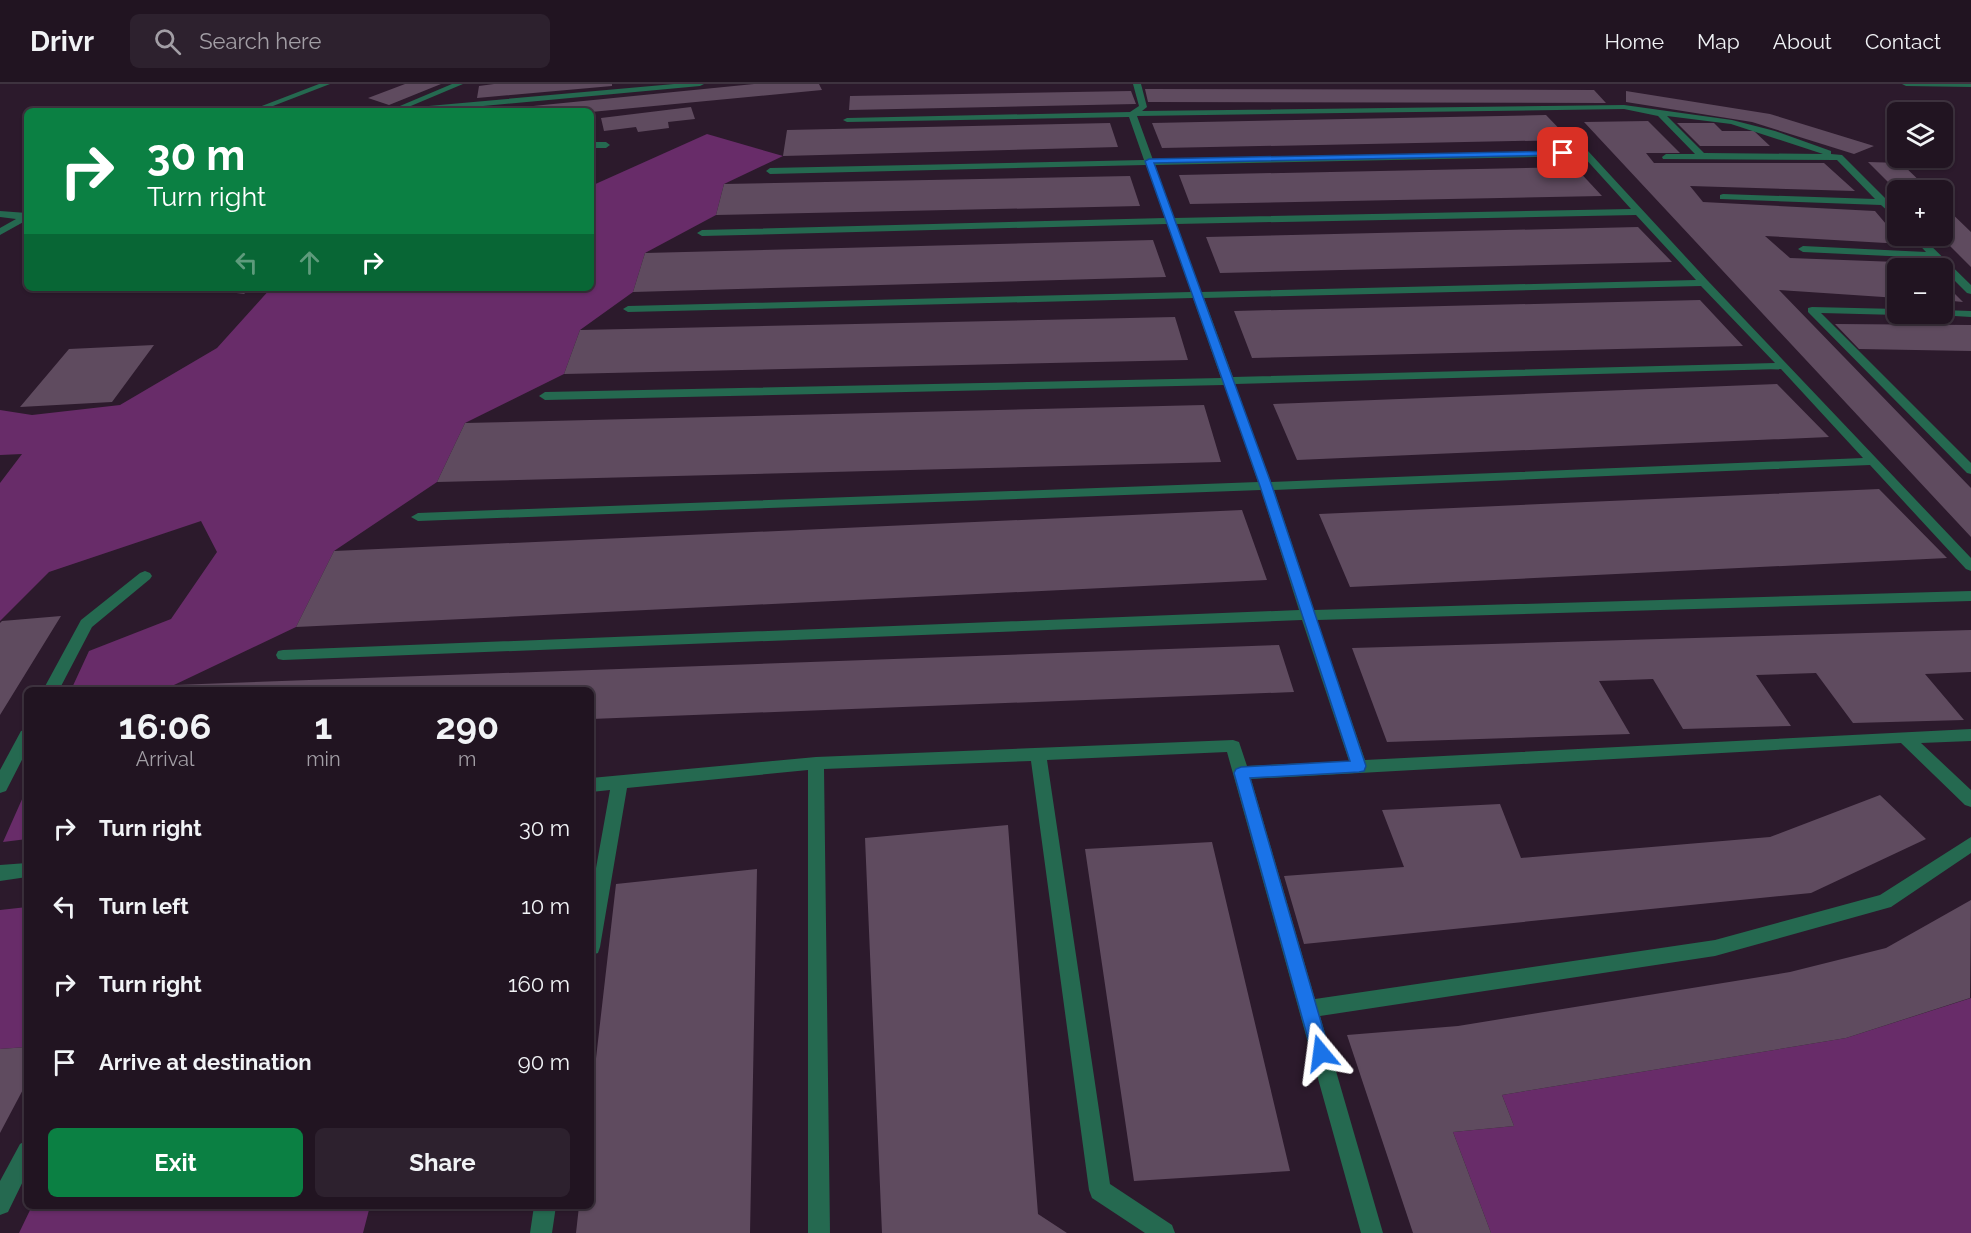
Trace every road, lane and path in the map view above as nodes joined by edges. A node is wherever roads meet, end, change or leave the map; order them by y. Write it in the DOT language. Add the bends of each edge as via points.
graph roads {
  1 [pos="326,84"];
  2 [pos="459,84"];
  3 [pos="700,84"];
  4 [pos="1137,84"];
  5 [pos="1906,84"];
  6 [pos="1971,85"];
  7 [pos="1624,107"];
  8 [pos="261,108"];
  9 [pos="399,108"];
  10 [pos="435,108"];
  11 [pos="1132,114"];
  12 [pos="847,120"];
  13 [pos="594,145"];
  14 [pos="606,145"];
  15 [pos="1702,156"];
  16 [pos="1665,157"];
  17 [pos="1839,158"];
  18 [pos="1149,161"];
  19 [pos="770,171"];
  20 [pos="1723,197"];
  21 [pos="1883,202"];
  22 [pos="1887,206"];
  23 [pos="1639,212"];
  24 [pos="0,214"];
  25 [pos="24,216"];
  26 [pos="24,217"];
  27 [pos="1171,220"];
  28 [pos="0,232"];
  29 [pos="702,234"];
  30 [pos="1927,246"];
  31 [pos="1803,249"];
  32 [pos="1936,255"];
  33 [pos="1704,283"];
  34 [pos="1971,291"];
  35 [pos="1197,294"];
  36 [pos="628,309"];
  37 [pos="1887,312"];
  38 [pos="1953,313"];
  39 [pos="1971,314"];
  40 [pos="1784,366"];
  41 [pos="1228,381"];
  42 [pos="545,396"];
  43 [pos="1873,461"];
  44 [pos="1971,470"];
  45 [pos="1266,486"];
  46 [pos="418,517"];
  47 [pos="1971,566"];
  48 [pos="145,576"];
  49 [pos="1971,596"];
  50 [pos="1308,615"];
  51 [pos="283,655"];
  52 [pos="53,687"];
  53 [pos="1971,735"];
  54 [pos="1905,737"];
  55 [pos="24,741"];
  56 [pos="1038,754"];
  57 [pos="816,763"];
  58 [pos="1359,766"];
  59 [pos="1241,773"];
  60 [pos="620,782"];
  61 [pos="594,785"];
  62 [pos="0,786"];
  63 [pos="1971,800"];
  64 [pos="1971,844"];
  65 [pos="24,870"];
  66 [pos="0,873"];
  67 [pos="594,930"];
  68 [pos="1308,1008"];
  69 [pos="24,1157"];
  70 [pos="0,1204"];
  71 [pos="545,1209"];
  72 [pos="541,1233"];
  73 [pos="819,1233"];
  74 [pos="1164,1233"];
  75 [pos="1372,1233"];
  1 -- 8 [label="lane"];
  2 -- 9 [label="lane"];
  3 -- 10 [label="lane"];
  4 -- 11 [label="lane" via="1143,107"];
  5 -- 6 [label="lane"];
  7 -- 11 [label="lane"];
  7 -- 15 [label="lane" via="1661,114"];
  7 -- 17 [label="lane" via="1732,122"];
  11 -- 12 [label="lane"];
  11 -- 18 [label="lane"];
  13 -- 14 [label="lane"];
  15 -- 16 [label="lane"];
  15 -- 17 [label="lane"];
  17 -- 21 [label="lane"];
  18 -- 19 [label="lane"];
  18 -- 23 [label="lane" via="1586,153"];
  18 -- 27 [label="lane"];
  20 -- 21 [label="lane"];
  21 -- 22 [label="lane"];
  23 -- 27 [label="lane"];
  23 -- 33 [label="lane"];
  24 -- 25 [label="lane"];
  26 -- 28 [label="lane"];
  27 -- 29 [label="lane"];
  27 -- 35 [label="lane"];
  30 -- 32 [label="lane"];
  31 -- 32 [label="lane"];
  32 -- 34 [label="lane"];
  33 -- 35 [label="lane"];
  33 -- 40 [label="lane"];
  35 -- 36 [label="lane"];
  35 -- 41 [label="lane"];
  37 -- 44 [label="lane" via="1812,310"];
  38 -- 39 [label="lane"];
  40 -- 41 [label="lane"];
  40 -- 43 [label="lane"];
  41 -- 42 [label="lane"];
  41 -- 45 [label="lane"];
  43 -- 45 [label="lane"];
  43 -- 47 [label="lane"];
  45 -- 46 [label="lane"];
  45 -- 50 [label="lane"];
  48 -- 52 [label="lane" via="86,624"];
  49 -- 50 [label="lane"];
  50 -- 51 [label="lane"];
  50 -- 58 [label="lane"];
  53 -- 54 [label="lane"];
  54 -- 58 [label="lane"];
  54 -- 63 [label="lane"];
  55 -- 62 [label="lane"];
  56 -- 57 [label="lane"];
  56 -- 59 [label="lane" via="1233,746"];
  56 -- 74 [label="lane" via="1100,1190"];
  57 -- 60 [label="lane"];
  57 -- 73 [label="lane"];
  58 -- 59 [label="lane"];
  59 -- 68 [label="lane"];
  60 -- 61 [label="lane"];
  60 -- 67 [label="lane"];
  64 -- 68 [label="lane" via="1885,901 1715,948"];
  65 -- 66 [label="lane"];
  68 -- 75 [label="lane"];
  69 -- 70 [label="lane"];
  71 -- 72 [label="lane"];
}
